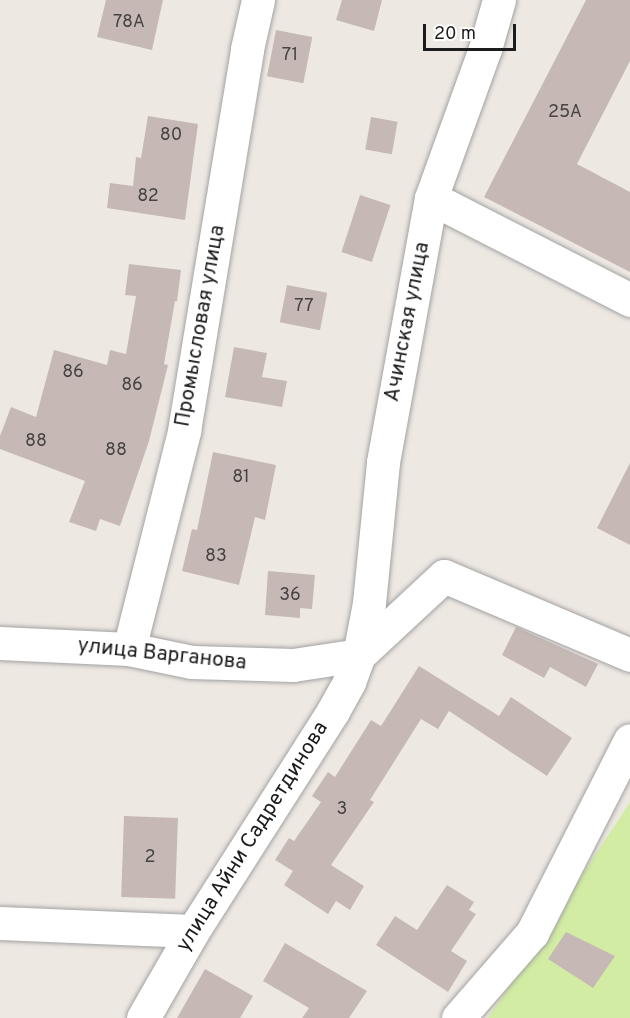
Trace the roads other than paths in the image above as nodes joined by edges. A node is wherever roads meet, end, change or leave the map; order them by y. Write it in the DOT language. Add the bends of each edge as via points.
graph roads {
  1 [pos="258,0"];
  2 [pos="499,0"];
  3 [pos="431,198"];
  4 [pos="630,300"];
  5 [pos="0,643"];
  6 [pos="129,648"];
  7 [pos="359,655"];
  8 [pos="630,655"];
  9 [pos="630,740"];
  10 [pos="0,923"];
  11 [pos="193,931"];
  12 [pos="143,1018"];
  13 [pos="458,1018"];
  1 -- 6 [label="street, Промысловая улица" via="184,431"];
  2 -- 3 [label="street, Ачинская улица"];
  3 -- 4 [label="street"];
  3 -- 7 [label="street, Ачинская улица" via="385,451 369,603"];
  5 -- 6 [label="street, улица Варганова"];
  6 -- 7 [label="street, улица Варганова" via="192,663 293,665"];
  7 -- 8 [label="street" via="444,576"];
  7 -- 11 [label="street, улица Айни Садретдинова" via="333,711"];
  9 -- 13 [label="street" via="532,933"];
  10 -- 11 [label="street"];
  11 -- 12 [label="street, улица Айни Садретдинова"];
}
